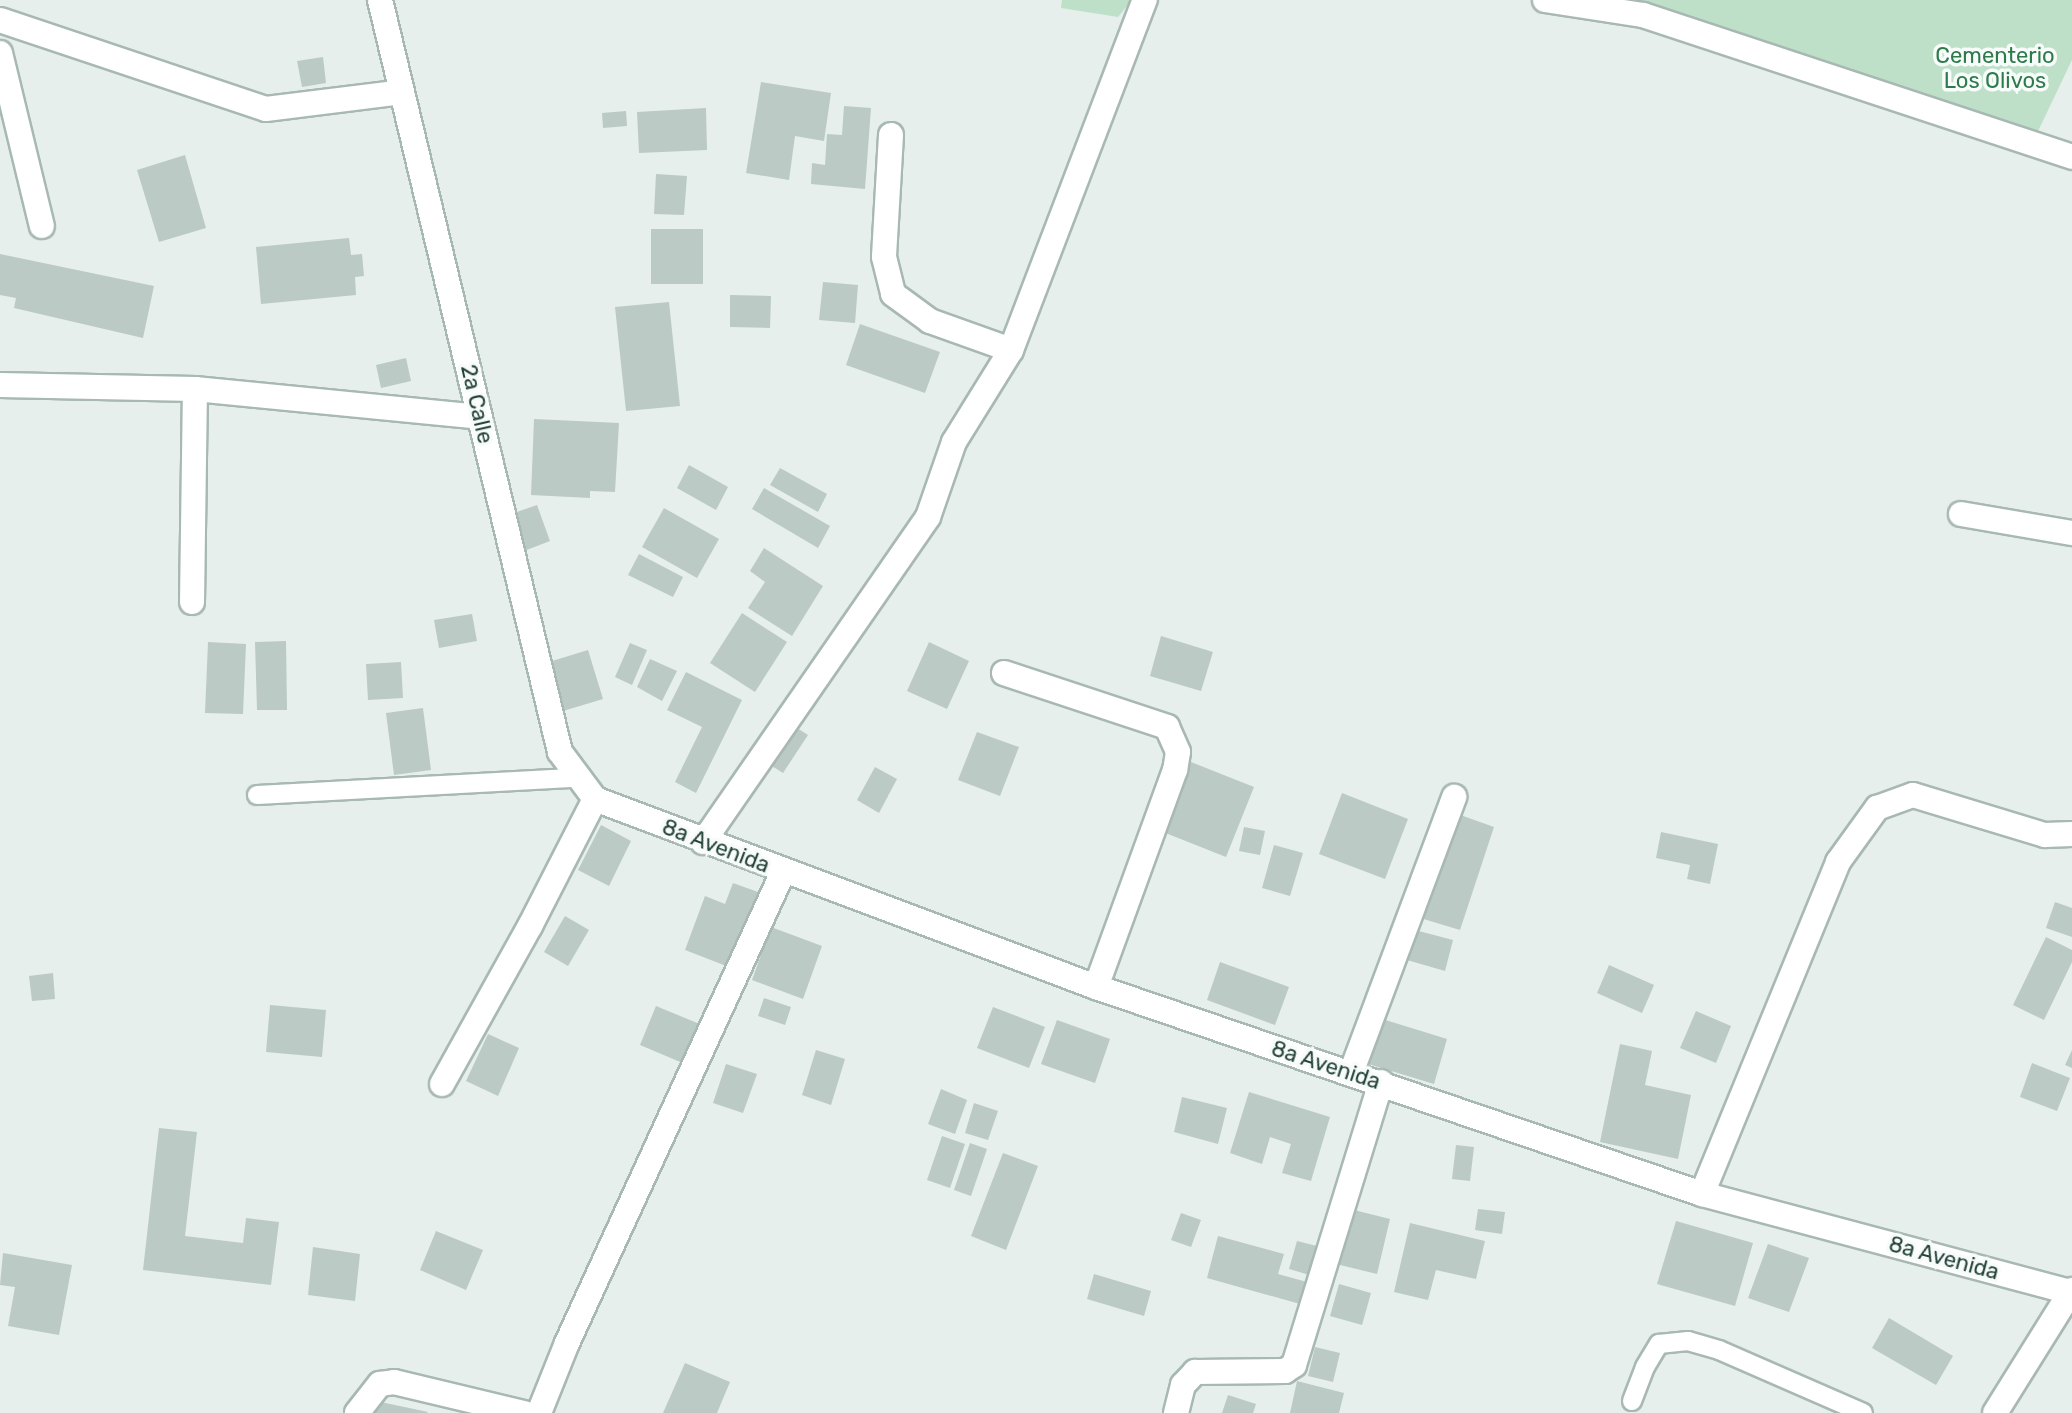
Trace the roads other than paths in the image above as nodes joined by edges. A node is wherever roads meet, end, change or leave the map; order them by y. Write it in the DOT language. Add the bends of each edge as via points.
graph roads {
  1 [pos="380,0"];
  2 [pos="1145,0"];
  3 [pos="1545,0"];
  4 [pos="0,20"];
  5 [pos="0,53"];
  6 [pos="402,92"];
  7 [pos="891,135"];
  8 [pos="2072,157"];
  9 [pos="42,226"];
  10 [pos="1011,350"];
  11 [pos="0,385"];
  12 [pos="195,389"];
  13 [pos="480,417"];
  14 [pos="1961,514"];
  15 [pos="2072,533"];
  16 [pos="192,602"];
  17 [pos="1004,673"];
  18 [pos="576,778"];
  19 [pos="257,795"];
  20 [pos="1454,797"];
  21 [pos="595,799"];
  22 [pos="2072,834"];
  23 [pos="703,842"];
  24 [pos="783,872"];
  25 [pos="1096,987"];
  26 [pos="1351,1073"];
  27 [pos="1381,1082"];
  28 [pos="442,1084"];
  29 [pos="1702,1194"];
  30 [pos="2071,1291"];
  31 [pos="1632,1401"];
  32 [pos="357,1413"];
  33 [pos="524,1413"];
  34 [pos="539,1413"];
  35 [pos="1176,1413"];
  36 [pos="1863,1413"];
  37 [pos="1995,1413"];
  1 -- 6 [label="street, 2a Calle"];
  2 -- 10 [label="street"];
  3 -- 8 [label="street" via="1643,15"];
  4 -- 6 [label="street" via="266,109"];
  5 -- 9 [label="street"];
  6 -- 13 [label="street, 2a Calle"];
  7 -- 10 [label="street" via="884,257 893,294 930,321"];
  10 -- 23 [label="street" via="954,442 928,517"];
  11 -- 12 [label="street"];
  12 -- 13 [label="street"];
  12 -- 16 [label="street"];
  13 -- 18 [label="street, 2a Calle" via="560,752"];
  14 -- 15 [label="street"];
  17 -- 25 [label="street" via="1167,727 1178,752"];
  18 -- 19 [label="lane"];
  18 -- 21 [label="street, 2a Calle"];
  20 -- 26 [label="street"];
  21 -- 23 [label="street, 8a Avenida"];
  21 -- 28 [label="street"];
  22 -- 29 [label="street" via="2045,835 1913,795 1877,808 1838,862"];
  23 -- 24 [label="street, 8a Avenida"];
  24 -- 25 [label="street, 8a Avenida"];
  24 -- 34 [label="street"];
  25 -- 26 [label="street, 8a Avenida"];
  26 -- 27 [label="street, 8a Avenida"];
  27 -- 29 [label="street, 8a Avenida"];
  27 -- 35 [label="street" via="1294,1365 1285,1371 1195,1372 1183,1385"];
  29 -- 30 [label="street, 8a Avenida"];
  30 -- 37 [label="street"];
  31 -- 36 [label="lane" via="1659,1344 1688,1341"];
  32 -- 33 [label="street" via="380,1384 394,1382"];
}
